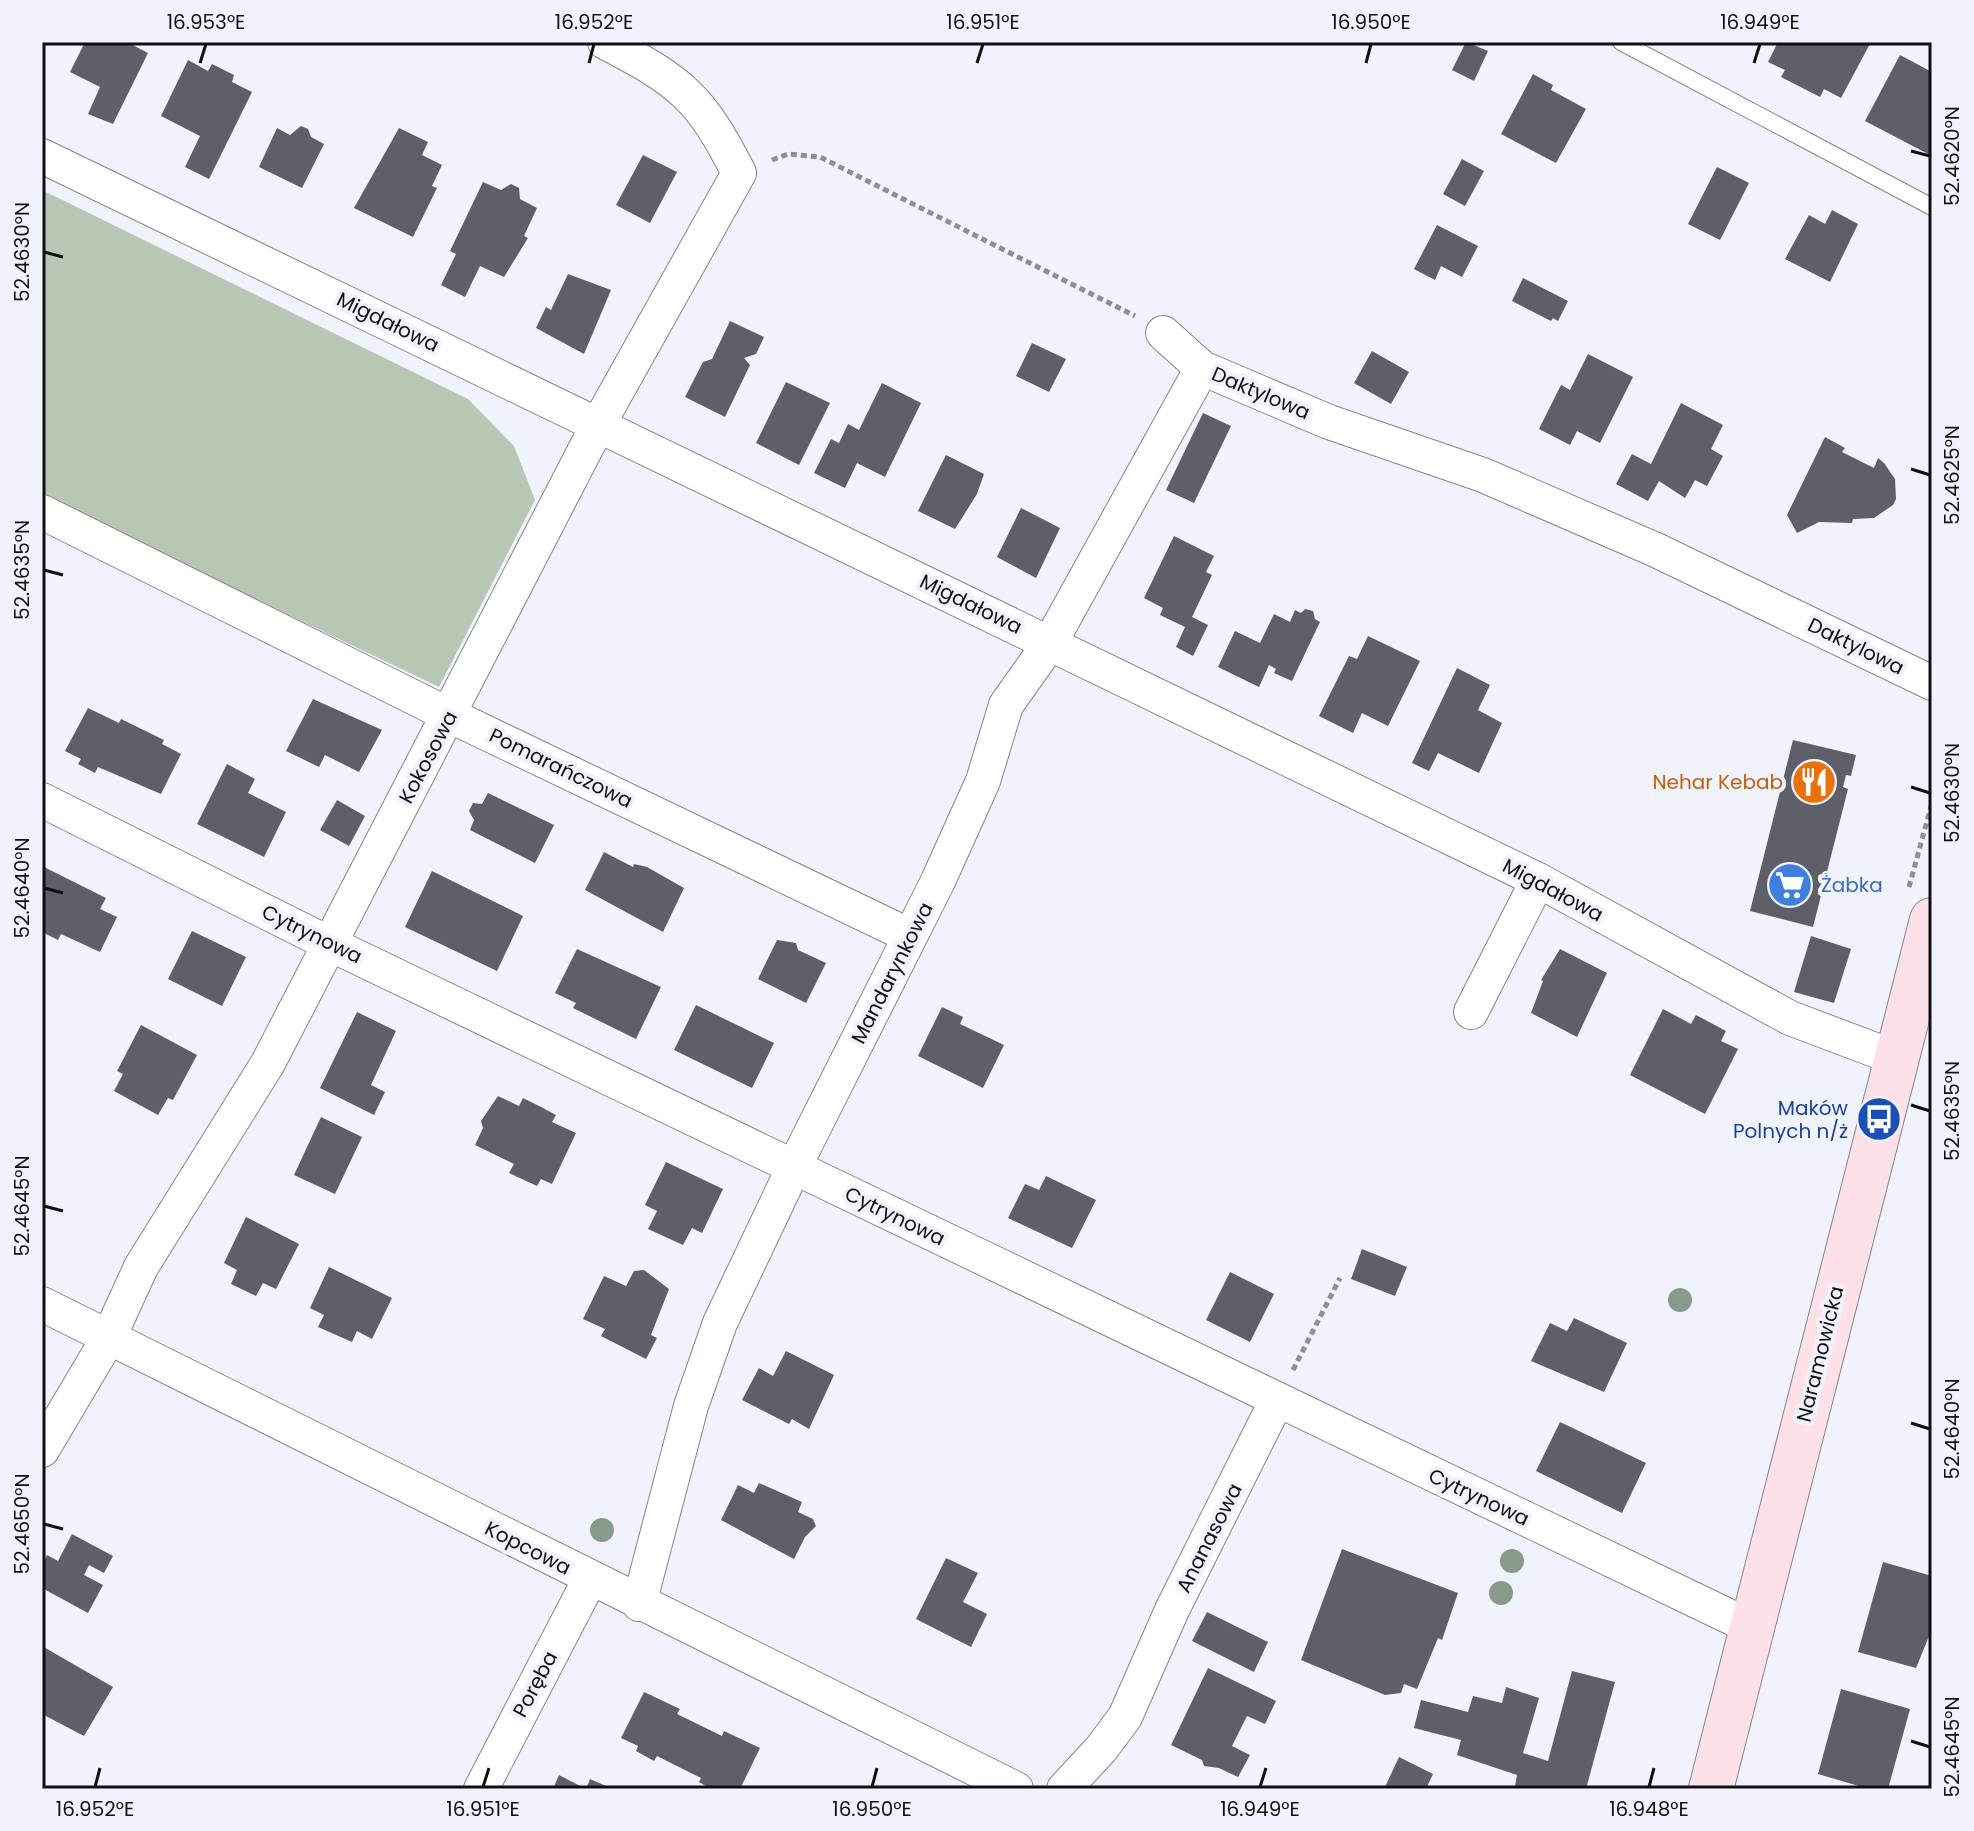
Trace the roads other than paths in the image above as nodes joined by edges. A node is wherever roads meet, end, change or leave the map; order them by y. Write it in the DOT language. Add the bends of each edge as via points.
graph roads {
  1 [pos="605,42"];
  2 [pos="1621,42"];
  3 [pos="42,156"];
  4 [pos="1932,207"];
  5 [pos="1163,333"];
  6 [pos="1202,368"];
  7 [pos="599,423"];
  8 [pos="42,512"];
  9 [pos="1050,643"];
  10 [pos="1932,683"];
  11 [pos="451,716"];
  12 [pos="42,800"];
  13 [pos="1538,880"];
  14 [pos="1932,920"];
  15 [pos="910,936"];
  16 [pos="328,943"];
  17 [pos="1471,1012"];
  18 [pos="1896,1058"];
  19 [pos="794,1167"];
  20 [pos="42,1304"];
  21 [pos="109,1337"];
  22 [pos="1277,1400"];
  23 [pos="42,1450"];
  24 [pos="590,1579"];
  25 [pos="639,1604"];
  26 [pos="1751,1627"];
  27 [pos="481,1789"];
  28 [pos="1016,1789"];
  29 [pos="1064,1789"];
  30 [pos="1711,1789"];
  1 -- 7 [label="street, Kokosowa" via="675,82 699,104 739,173"];
  2 -- 4 [label="lane"];
  3 -- 7 [label="street, Migdałowa"];
  5 -- 6 [label="street, Daktylowa"];
  6 -- 9 [label="street, Mandarynkowa"];
  6 -- 10 [label="street, Daktylowa" via="1329,422 1483,475 1656,550"];
  7 -- 9 [label="street, Migdałowa"];
  7 -- 11 [label="street, Kokosowa"];
  8 -- 11 [label="street, Pomarańczowa"];
  9 -- 13 [label="street, Migdałowa"];
  9 -- 15 [label="street, Mandarynkowa" via="1006,705 983,781"];
  11 -- 15 [label="street, Pomarańczowa"];
  11 -- 16 [label="street, Kokosowa"];
  12 -- 16 [label="street, Cytrynowa"];
  13 -- 17 [label="street"];
  13 -- 18 [label="street, Migdałowa" via="1790,1018"];
  14 -- 18 [label="street, Naramowicka"];
  15 -- 19 [label="street, Mandarynkowa"];
  16 -- 19 [label="street, Cytrynowa"];
  16 -- 21 [label="street, Kokosowa" via="268,1063 141,1267"];
  18 -- 26 [label="street, Naramowicka"];
  19 -- 22 [label="street, Cytrynowa"];
  19 -- 25 [label="street, Mandarynkowa" via="720,1323 691,1406"];
  20 -- 21 [label="street, Kopcowa"];
  21 -- 23 [label="street, Kokosowa"];
  21 -- 24 [label="street, Kopcowa"];
  22 -- 26 [label="street, Cytrynowa"];
  22 -- 29 [label="street, Ananasowa" via="1125,1717"];
  24 -- 25 [label="street, Kopcowa"];
  24 -- 27 [label="street, Poręba"];
  25 -- 28 [label="street, Kopcowa"];
  26 -- 30 [label="street, Naramowicka"];
}
